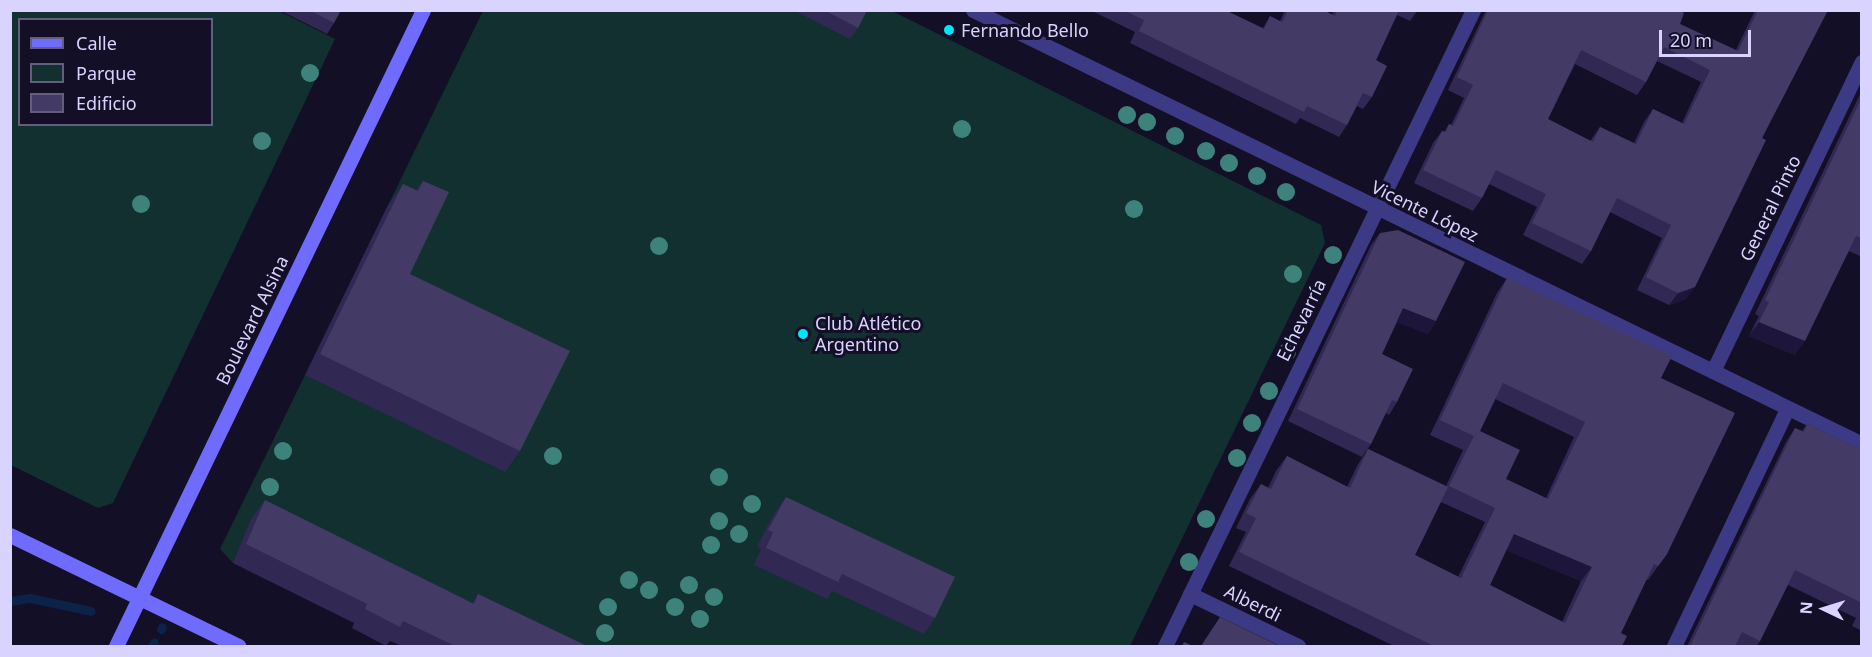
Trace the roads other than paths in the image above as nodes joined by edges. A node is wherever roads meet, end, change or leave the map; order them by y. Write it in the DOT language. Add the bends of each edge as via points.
graph roads {
  1 [pos="423,10"];
  2 [pos="973,10"];
  3 [pos="1473,10"];
  4 [pos="1862,62"];
  5 [pos="1376,210"];
  6 [pos="1713,371"];
  7 [pos="1787,409"];
  8 [pos="1862,444"];
  9 [pos="10,535"];
  10 [pos="1190,594"];
  11 [pos="140,599"];
  12 [pos="116,646"];
  13 [pos="239,646"];
  14 [pos="1165,646"];
  15 [pos="1298,646"];
  16 [pos="1674,646"];
  1 -- 11 [label="main road, Boulevard Alsina"];
  2 -- 5 [label="street, Vicente López"];
  3 -- 5 [label="street, Echevarría"];
  4 -- 6 [label="street, General Pinto"];
  5 -- 6 [label="street, Vicente López"];
  5 -- 10 [label="street, Echevarría"];
  6 -- 7 [label="street, Vicente López"];
  7 -- 8 [label="street, Vicente López"];
  7 -- 16 [label="street"];
  9 -- 11 [label="main road"];
  10 -- 14 [label="street, Echevarría"];
  10 -- 15 [label="street, Alberdi"];
  11 -- 12 [label="main road, Boulevard Alsina"];
  11 -- 13 [label="main road"];
}
